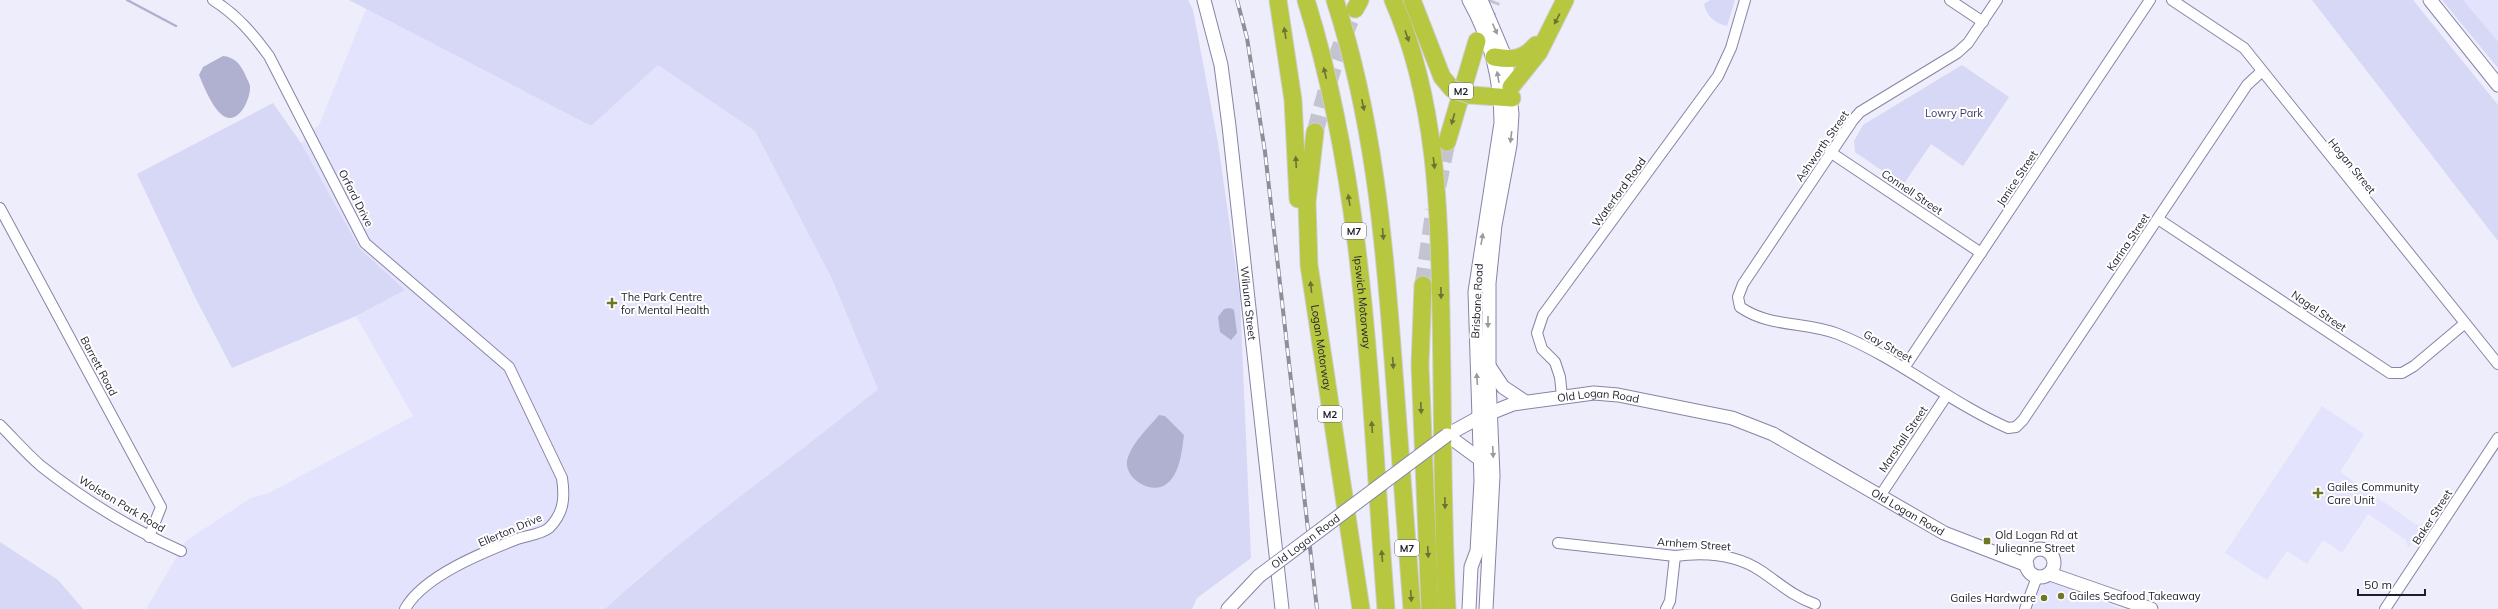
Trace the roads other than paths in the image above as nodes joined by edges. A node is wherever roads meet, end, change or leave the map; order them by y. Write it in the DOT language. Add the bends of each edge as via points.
graph roads {
  1 [pos="213,0"];
  2 [pos="1204,0"];
  3 [pos="1278,0"];
  4 [pos="1306,0"];
  5 [pos="1335,0"];
  6 [pos="1393,0"];
  7 [pos="1412,0"];
  8 [pos="1468,0"];
  9 [pos="1481,0"];
  10 [pos="1565,0"];
  11 [pos="1745,0"];
  12 [pos="1950,0"];
  13 [pos="1997,0"];
  14 [pos="2150,0"];
  15 [pos="2172,0"];
  16 [pos="2430,0"];
  17 [pos="1983,22"];
  18 [pos="1547,37"];
  19 [pos="1477,41"];
  20 [pos="1500,58"];
  21 [pos="2261,72"];
  22 [pos="2498,85"];
  23 [pos="1508,94"];
  24 [pos="1315,132"];
  25 [pos="1447,142"];
  26 [pos="1830,152"];
  27 [pos="0,208"];
  28 [pos="2158,219"];
  29 [pos="1307,226"];
  30 [pos="1981,253"];
  31 [pos="1423,285"];
  32 [pos="1740,307"];
  33 [pos="2464,324"];
  34 [pos="2498,364"];
  35 [pos="1489,366"];
  36 [pos="1904,368"];
  37 [pos="515,377"];
  38 [pos="1947,395"];
  39 [pos="1562,396"];
  40 [pos="1524,401"];
  41 [pos="1491,413"];
  42 [pos="1478,418"];
  43 [pos="0,426"];
  44 [pos="2016,427"];
  45 [pos="1451,435"];
  46 [pos="2498,438"];
  47 [pos="1481,460"];
  48 [pos="1880,496"];
  49 [pos="149,537"];
  50 [pos="1558,543"];
  51 [pos="181,551"];
  52 [pos="1477,551"];
  53 [pos="1675,556"];
  54 [pos="2028,560"];
  55 [pos="2047,571"];
  56 [pos="1815,604"];
  57 [pos="2146,608"];
  58 [pos="405,609"];
  59 [pos="1228,609"];
  60 [pos="1282,609"];
  61 [pos="1361,609"];
  62 [pos="1386,609"];
  63 [pos="1412,609"];
  64 [pos="1430,609"];
  65 [pos="1447,609"];
  66 [pos="1469,609"];
  67 [pos="1479,609"];
  68 [pos="1486,609"];
  69 [pos="1666,609"];
  70 [pos="2025,609"];
  71 [pos="2385,609"];
  1 -- 37 [label="street, Orford Drive" via="238,18 269,56 365,243 509,367"];
  2 -- 60 [label="main road, Wilruna Street" via="1221,65 1229,126"];
  29 -- 3 [label="highway, one-way" via="1298,201 1293,100"];
  62 -- 4 [label="highway, Ipswich Motorway / M7, one-way" via="1359,267 1340,142"];
  5 -- 63 [label="highway, M7, one-way" via="1354,62 1364,108 1381,214"];
  6 -- 65 [label="highway, one-way" via="1417,70 1426,107 1436,180"];
  7 -- 23 [label="highway, bridge" via="1445,83 1452,89 1470,95"];
  8 -- 20 [label="main road, Brisbane Road"];
  9 -- 20 [label="main road, Brisbane Road, one-way"];
  10 -- 18 [label="highway, one-way"];
  11 -- 39 [label="street, Waterford Road" via="1731,48 1718,76 1543,315 1536,333 1542,349 1554,362 1560,377"];
  12 -- 17 [label="street"];
  13 -- 17 [label="street, Ashworth Street"];
  14 -- 30 [label="street, Janice Street"];
  15 -- 21 [label="street, Hogan Street" via="2244,48"];
  16 -- 22 [label="main road"];
  17 -- 26 [label="street, Ashworth Street" via="1968,43 1957,53 1860,112"];
  18 -- 20 [label="highway" via="1524,56"];
  18 -- 23 [label="highway"];
  19 -- 25 [label="highway, M2, one-way"];
  20 -- 23 [label="main road, Brisbane Road"];
  21 -- 28 [label="street, Karina Street" via="2247,85"];
  21 -- 33 [label="street, Hogan Street"];
  23 -- 35 [label="main road, Brisbane Road, one-way" via="1510,145 1491,253 1488,309"];
  42 -- 23 [label="main road, Brisbane Road, one-way" via="1475,292 1479,255"];
  24 -- 29 [label="highway, Logan Motorway / M2" via="1308,180"];
  26 -- 30 [label="street, Connell Street"];
  26 -- 32 [label="street, Ashworth Street" via="1742,284 1738,297"];
  27 -- 49 [label="street, Barrett Road" via="161,507"];
  28 -- 33 [label="street, Nagel Street" via="2390,373 2402,373 2414,366"];
  28 -- 44 [label="street, Karina Street"];
  61 -- 29 [label="highway, Logan Motorway / M2, one-way" via="1312,294"];
  30 -- 36 [label="street, Janice Street"];
  31 -- 64 [label="highway, one-way" via="1420,365"];
  32 -- 36 [label="street, Gay Street" via="1754,317 1836,334"];
  33 -- 34 [label="street, Hogan Street"];
  35 -- 40 [label="main road" via="1503,387"];
  35 -- 41 [label="main road, Brisbane Road"];
  36 -- 38 [label="street, Gay Street"];
  37 -- 58 [label="street, Ellerton Drive" via="558,468 564,492 562,511 547,529 494,548 431,581"];
  38 -- 44 [label="street, Gay Street" via="1996,423 2008,428"];
  38 -- 48 [label="street, Marshall Street"];
  39 -- 40 [label="main road, Old Logan Road"];
  39 -- 48 [label="main road, Old Logan Road" via="1594,393 1618,395 1732,418 1773,434"];
  40 -- 41 [label="main road, Old Logan Road"];
  41 -- 42 [label="main road, Old Logan Road"];
  41 -- 68 [label="main road, Brisbane Road, one-way" via="1493,476"];
  42 -- 45 [label="main road, Old Logan Road"];
  42 -- 47 [label="main road, Brisbane Road"];
  43 -- 49 [label="street, Wolston Park Road" via="40,465 91,502"];
  45 -- 47 [label="main road"];
  45 -- 59 [label="main road, Old Logan Road, bridge" via="1258,576"];
  46 -- 71 [label="street, Baker Street"];
  47 -- 52 [label="main road, Brisbane Road"];
  48 -- 54 [label="main road, Old Logan Road" via="1944,533 2001,554"];
  49 -- 51 [label="street, Wolston Park Road"];
  50 -- 53 [label="street, Arnhem Street"];
  52 -- 66 [label="main road, Brisbane Road" via="1472,567"];
  52 -- 67 [label="main road"];
  53 -- 56 [label="street, Arnhem Street" via="1706,554 1741,560 1760,570 1802,600"];
  53 -- 69 [label="street" via="1670,601"];
  54 -- 55 [label="main road" via="2030,572"];
  54 -- 55 [label="main road" via="2042,550 2050,554"];
  55 -- 57 [label="main road"];
  55 -- 70 [label="street"];
}
